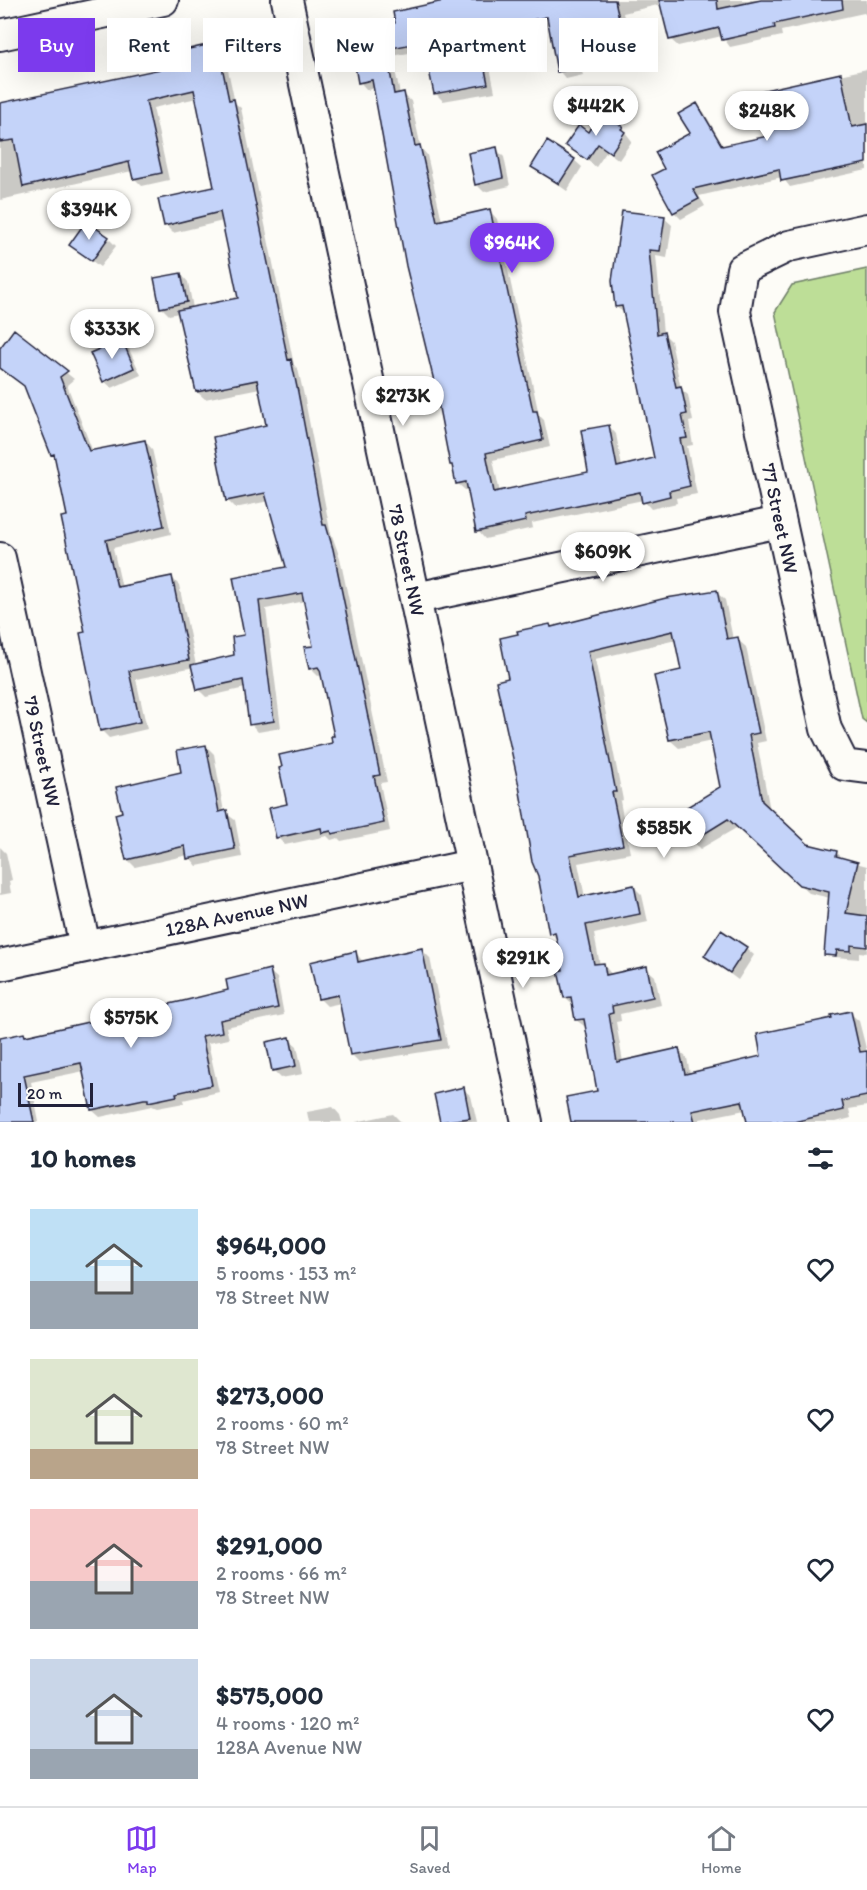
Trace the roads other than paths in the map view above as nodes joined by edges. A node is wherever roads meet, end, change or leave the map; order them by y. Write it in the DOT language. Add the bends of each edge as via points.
graph roads {
  1 [pos="163,0"];
  2 [pos="287,0"];
  3 [pos="0,35"];
  4 [pos="867,230"];
  5 [pos="780,522"];
  6 [pos="2,576"];
  7 [pos="416,598"];
  8 [pos="855,767"];
  9 [pos="472,865"];
  10 [pos="85,946"];
  11 [pos="0,964"];
  12 [pos="527,1122"];
  1 -- 3 [label="street"];
  2 -- 7 [label="street, 78 Street NW"];
  4 -- 5 [label="street, 77 Street NW" via="789,246 742,269 735,312"];
  5 -- 7 [label="street"];
  5 -- 8 [label="street, 77 Street NW" via="826,729"];
  6 -- 10 [label="street, 79 Street NW"];
  7 -- 9 [label="street, 78 Street NW"];
  9 -- 10 [label="street, 128A Avenue NW"];
  9 -- 12 [label="street, 78 Street NW"];
  10 -- 11 [label="street, 128A Avenue NW"];
}
